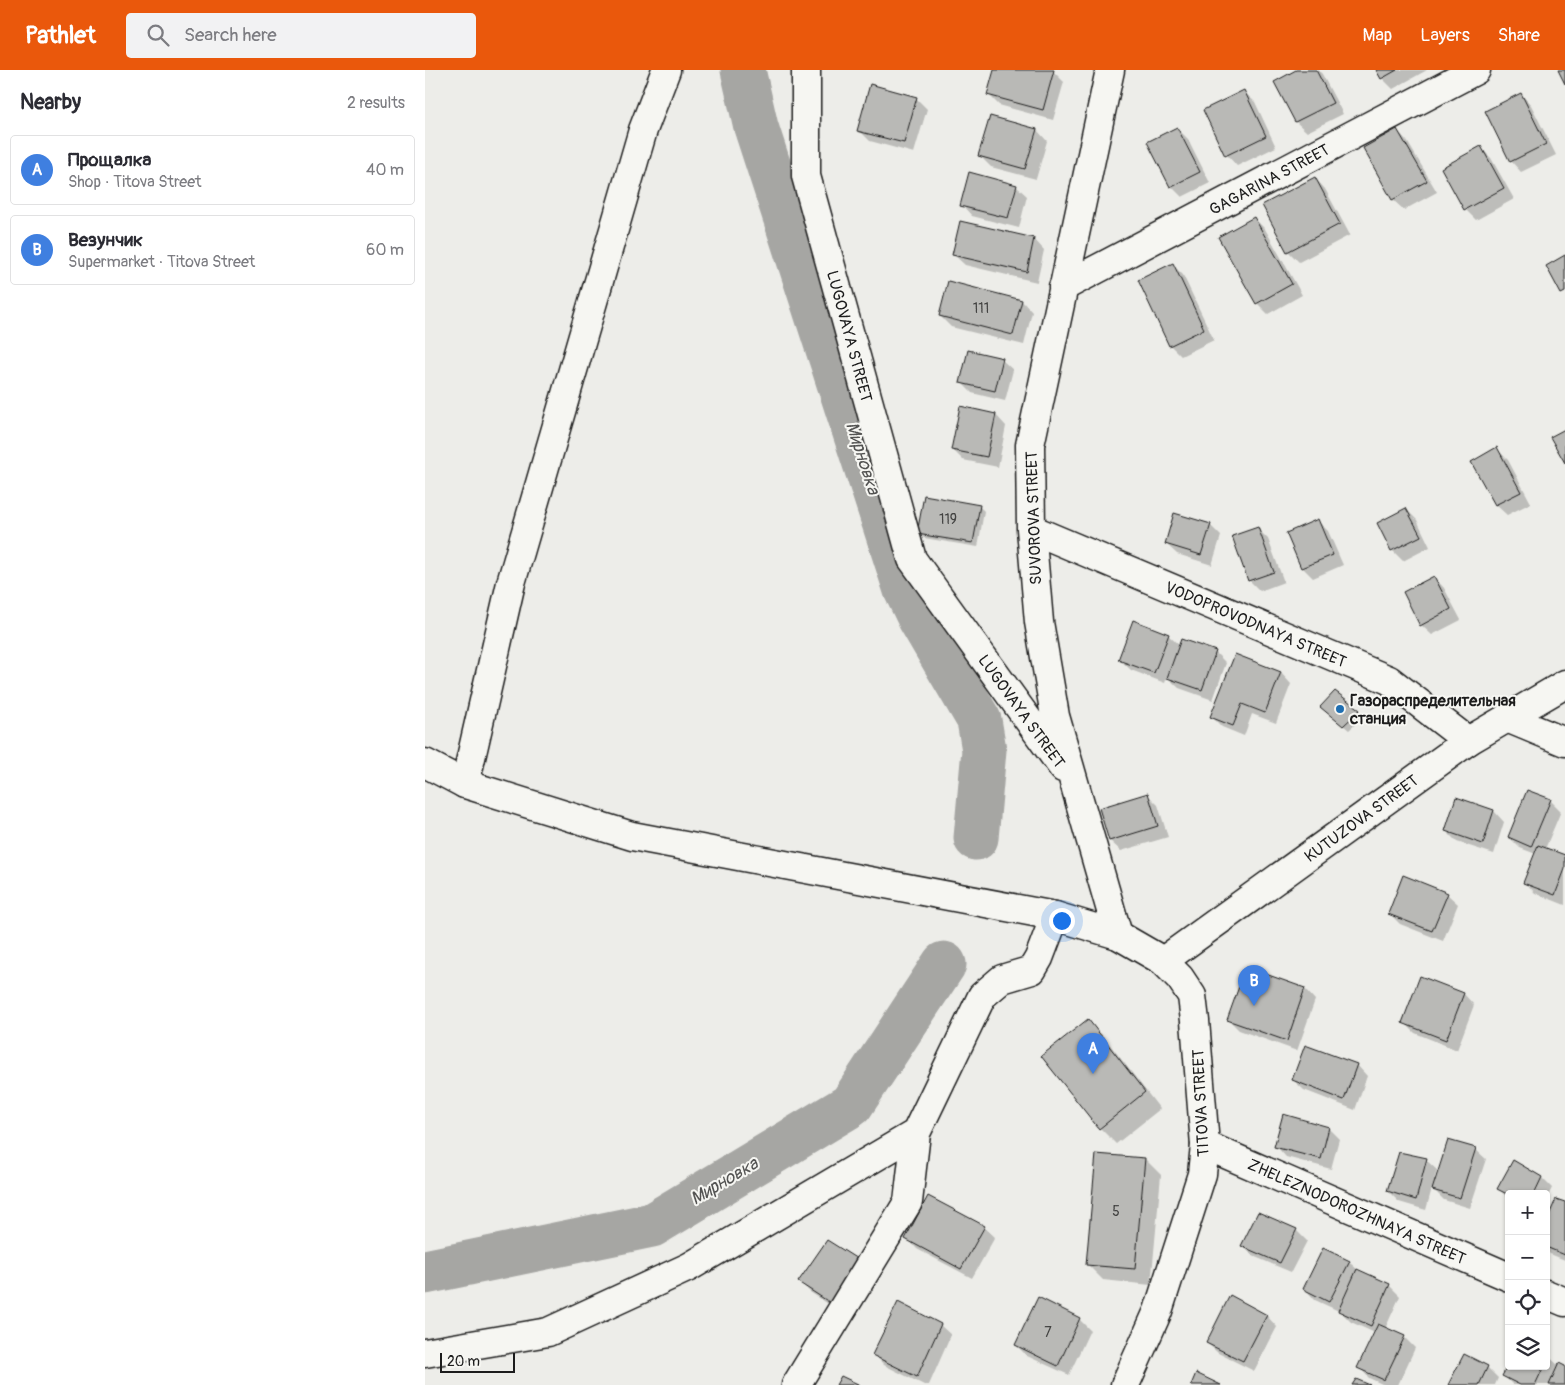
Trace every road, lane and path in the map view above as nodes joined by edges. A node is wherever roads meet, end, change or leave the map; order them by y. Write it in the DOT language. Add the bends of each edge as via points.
graph roads {
  1 [pos="666,70"];
  2 [pos="806,70"];
  3 [pos="1110,70"];
  4 [pos="1476,70"];
  5 [pos="1063,287"];
  6 [pos="1031,529"];
  7 [pos="1565,684"];
  8 [pos="1507,718"];
  9 [pos="1468,741"];
  10 [pos="1565,742"];
  11 [pos="425,763"];
  12 [pos="465,784"];
  13 [pos="1075,786"];
  14 [pos="1055,916"];
  15 [pos="1117,935"];
  16 [pos="1163,962"];
  17 [pos="916,1133"];
  18 [pos="1205,1145"];
  19 [pos="1505,1275"];
  20 [pos="1550,1296"];
  21 [pos="1565,1302"];
  22 [pos="425,1353"];
  23 [pos="796,1385"];
  24 [pos="1125,1385"];
  1 -- 12 [label="street" via="643,130 511,583"];
  2 -- 13 [label="street, LUGOVAYA STREET" via="806,176 912,559"];
  3 -- 5 [label="street, SUVOROVA STREET"];
  4 -- 5 [label="street, GAGARINA STREET"];
  5 -- 6 [label="street, SUVOROVA STREET" via="1030,445"];
  6 -- 9 [label="street, VODOPROVODNAYA STREET" via="1389,680"];
  6 -- 13 [label="street, SUVOROVA STREET" via="1039,622 1055,716"];
  7 -- 8 [label="street, KUTUZOVA STREET"];
  8 -- 9 [label="street, KUTUZOVA STREET"];
  8 -- 10 [label="street"];
  9 -- 16 [label="street, KUTUZOVA STREET"];
  11 -- 12 [label="street, TITOVA STREET"];
  12 -- 14 [label="street, TITOVA STREET" via="632,836"];
  13 -- 15 [label="street, SUVOROVA STREET"];
  14 -- 15 [label="street, TITOVA STREET"];
  14 -- 17 [label="street" via="1032,970 1002,979 983,996"];
  15 -- 16 [label="street, TITOVA STREET"];
  16 -- 18 [label="street, TITOVA STREET" via="1180,978 1192,996"];
  17 -- 22 [label="street" via="689,1267 548,1332"];
  17 -- 23 [label="street" via="908,1202"];
  18 -- 19 [label="street, ZHELEZNODOROZHNAYA STREET"];
  18 -- 24 [label="street, TITOVA STREET" via="1202,1174 1158,1311"];
  20 -- 21 [label="street"];
}
